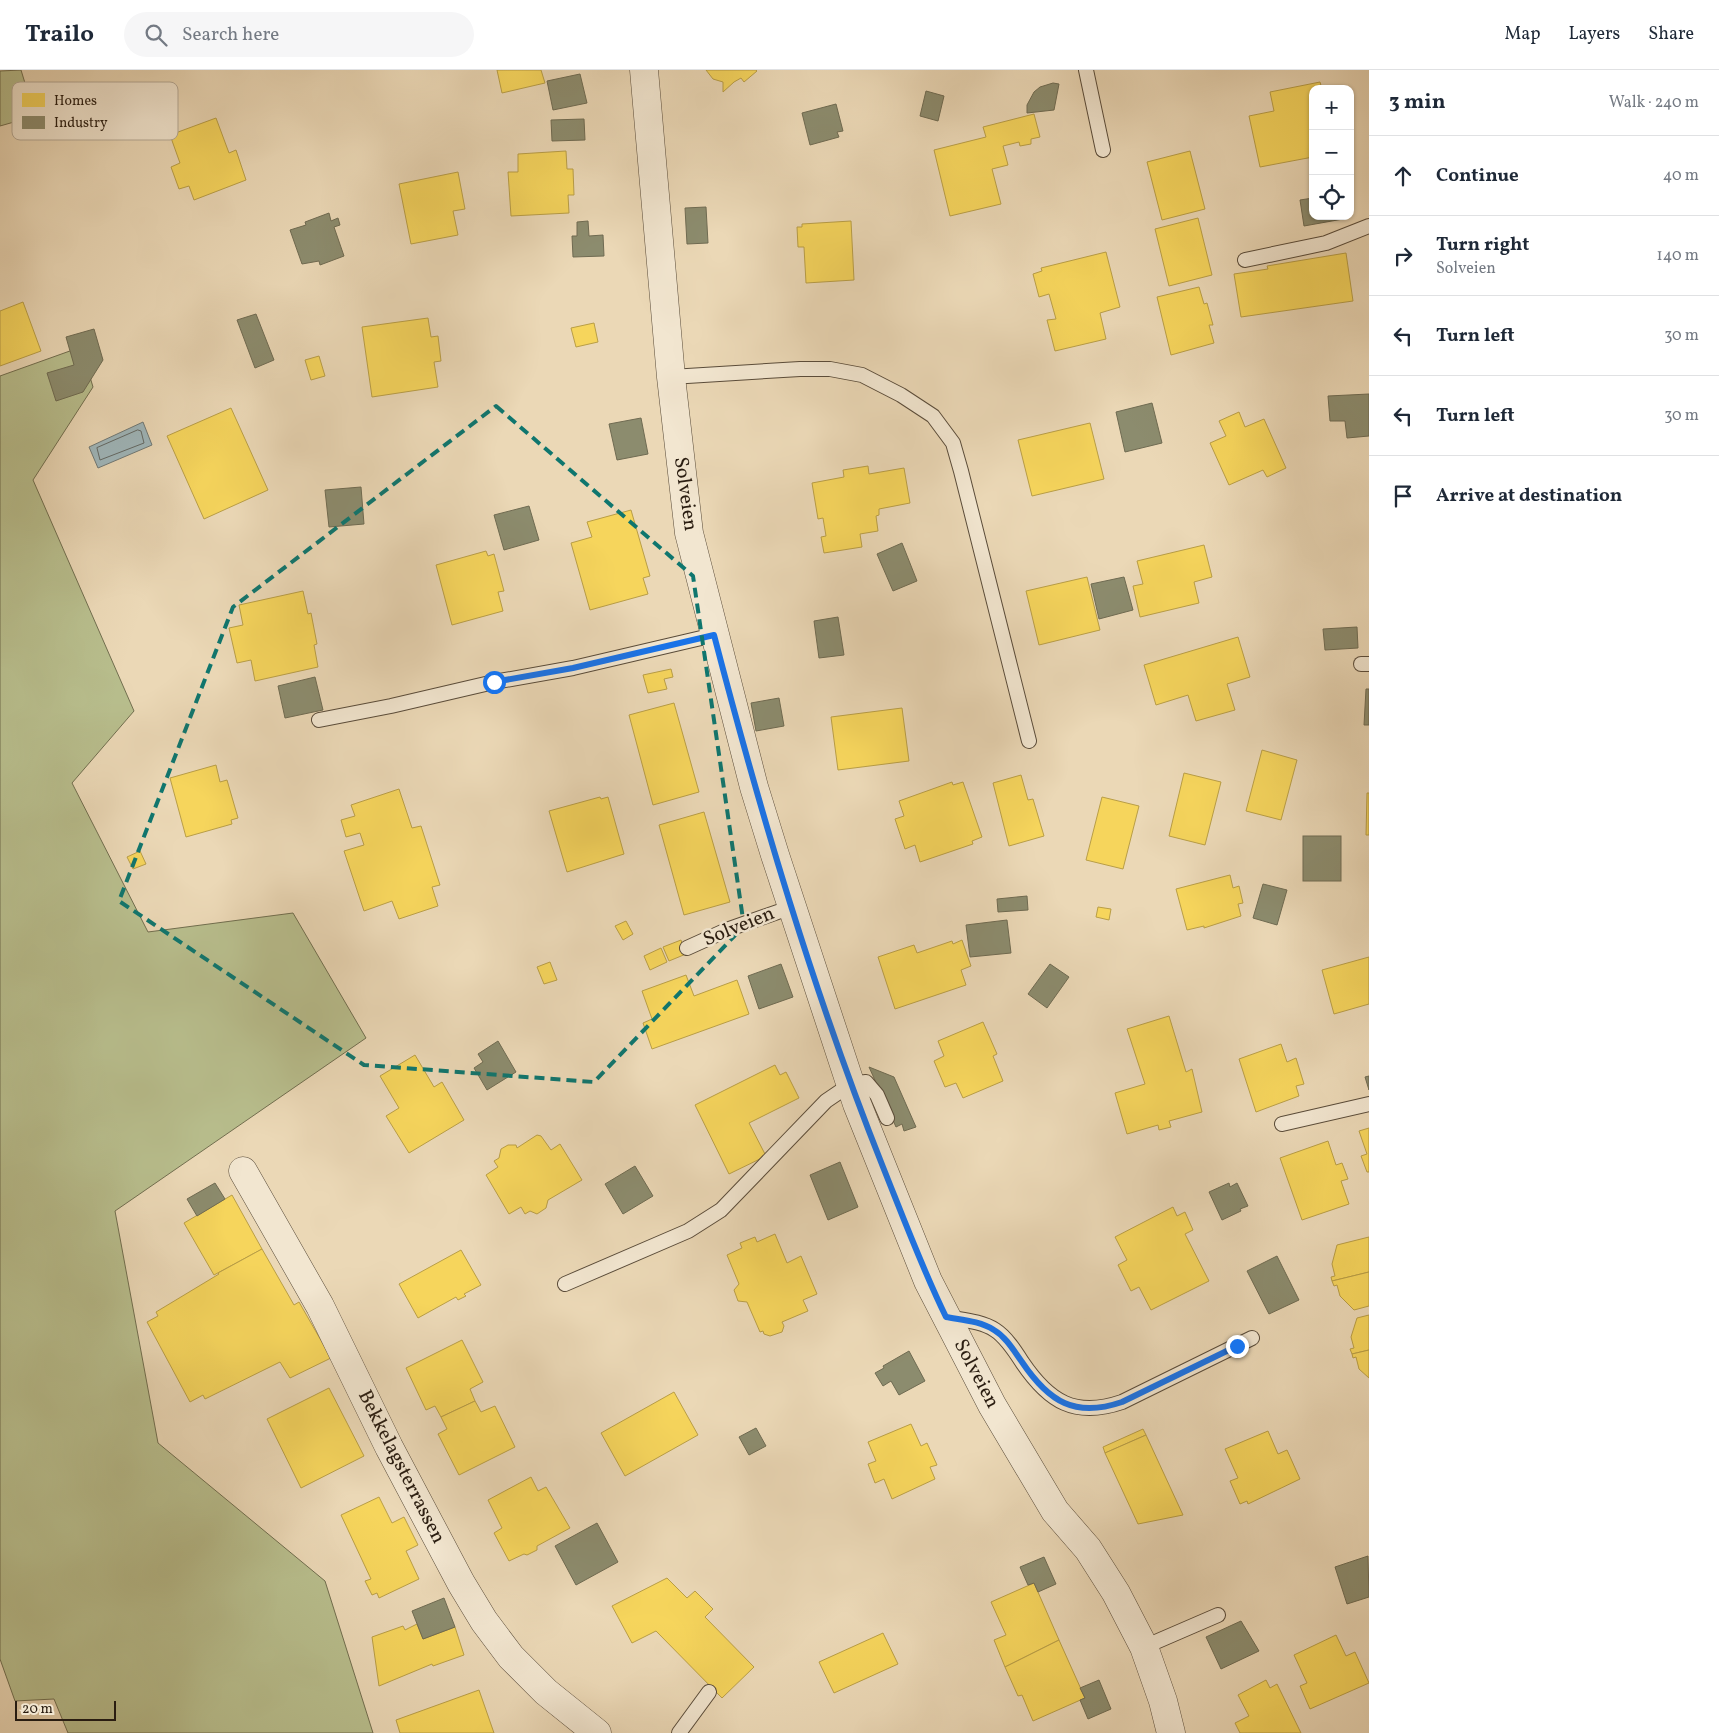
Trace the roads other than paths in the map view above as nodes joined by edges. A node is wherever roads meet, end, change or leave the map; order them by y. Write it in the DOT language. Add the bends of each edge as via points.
graph roads {
  1 [pos="644,70"];
  2 [pos="1086,70"];
  3 [pos="1103,150"];
  4 [pos="1369,226"];
  5 [pos="1246,260"];
  6 [pos="670,377"];
  7 [pos="714,635"];
  8 [pos="320,720"];
  9 [pos="1029,741"];
  10 [pos="792,907"];
  11 [pos="687,948"];
  12 [pos="850,1084"];
  13 [pos="1369,1104"];
  14 [pos="887,1118"];
  15 [pos="1282,1124"];
  16 [pos="243,1171"];
  17 [pos="565,1284"];
  18 [pos="946,1317"];
  19 [pos="1252,1338"];
  20 [pos="1218,1615"];
  21 [pos="1144,1647"];
  22 [pos="709,1692"];
  23 [pos="597,1733"];
  24 [pos="679,1733"];
  25 [pos="1171,1733"];
  1 -- 6 [label="street, Solveien"];
  2 -- 3 [label="lane"];
  4 -- 5 [label="lane" via="1326,243"];
  6 -- 7 [label="street, Solveien" via="690,533"];
  6 -- 9 [label="lane" via="830,369 879,382 934,416 948,434 961,471"];
  7 -- 8 [label="lane" via="573,668"];
  7 -- 10 [label="street, Solveien" via="754,787"];
  10 -- 11 [label="lane, Solveien" via="728,929"];
  10 -- 12 [label="street, Solveien"];
  12 -- 14 [label="lane" via="866,1082 878,1095"];
  12 -- 17 [label="lane" via="826,1102 721,1210 688,1231"];
  12 -- 18 [label="street, Solveien" via="928,1281"];
  13 -- 15 [label="lane"];
  16 -- 23 [label="street, Bekkelagsterrassen" via="320,1306 389,1447 484,1621 510,1657"];
  18 -- 19 [label="lane" via="983,1324 995,1330 1044,1390 1065,1404 1087,1409 1122,1402"];
  18 -- 21 [label="street, Solveien" via="992,1405 1055,1512 1088,1549"];
  20 -- 21 [label="lane"];
  21 -- 25 [label="street, Solveien"];
  22 -- 24 [label="lane"];
}
